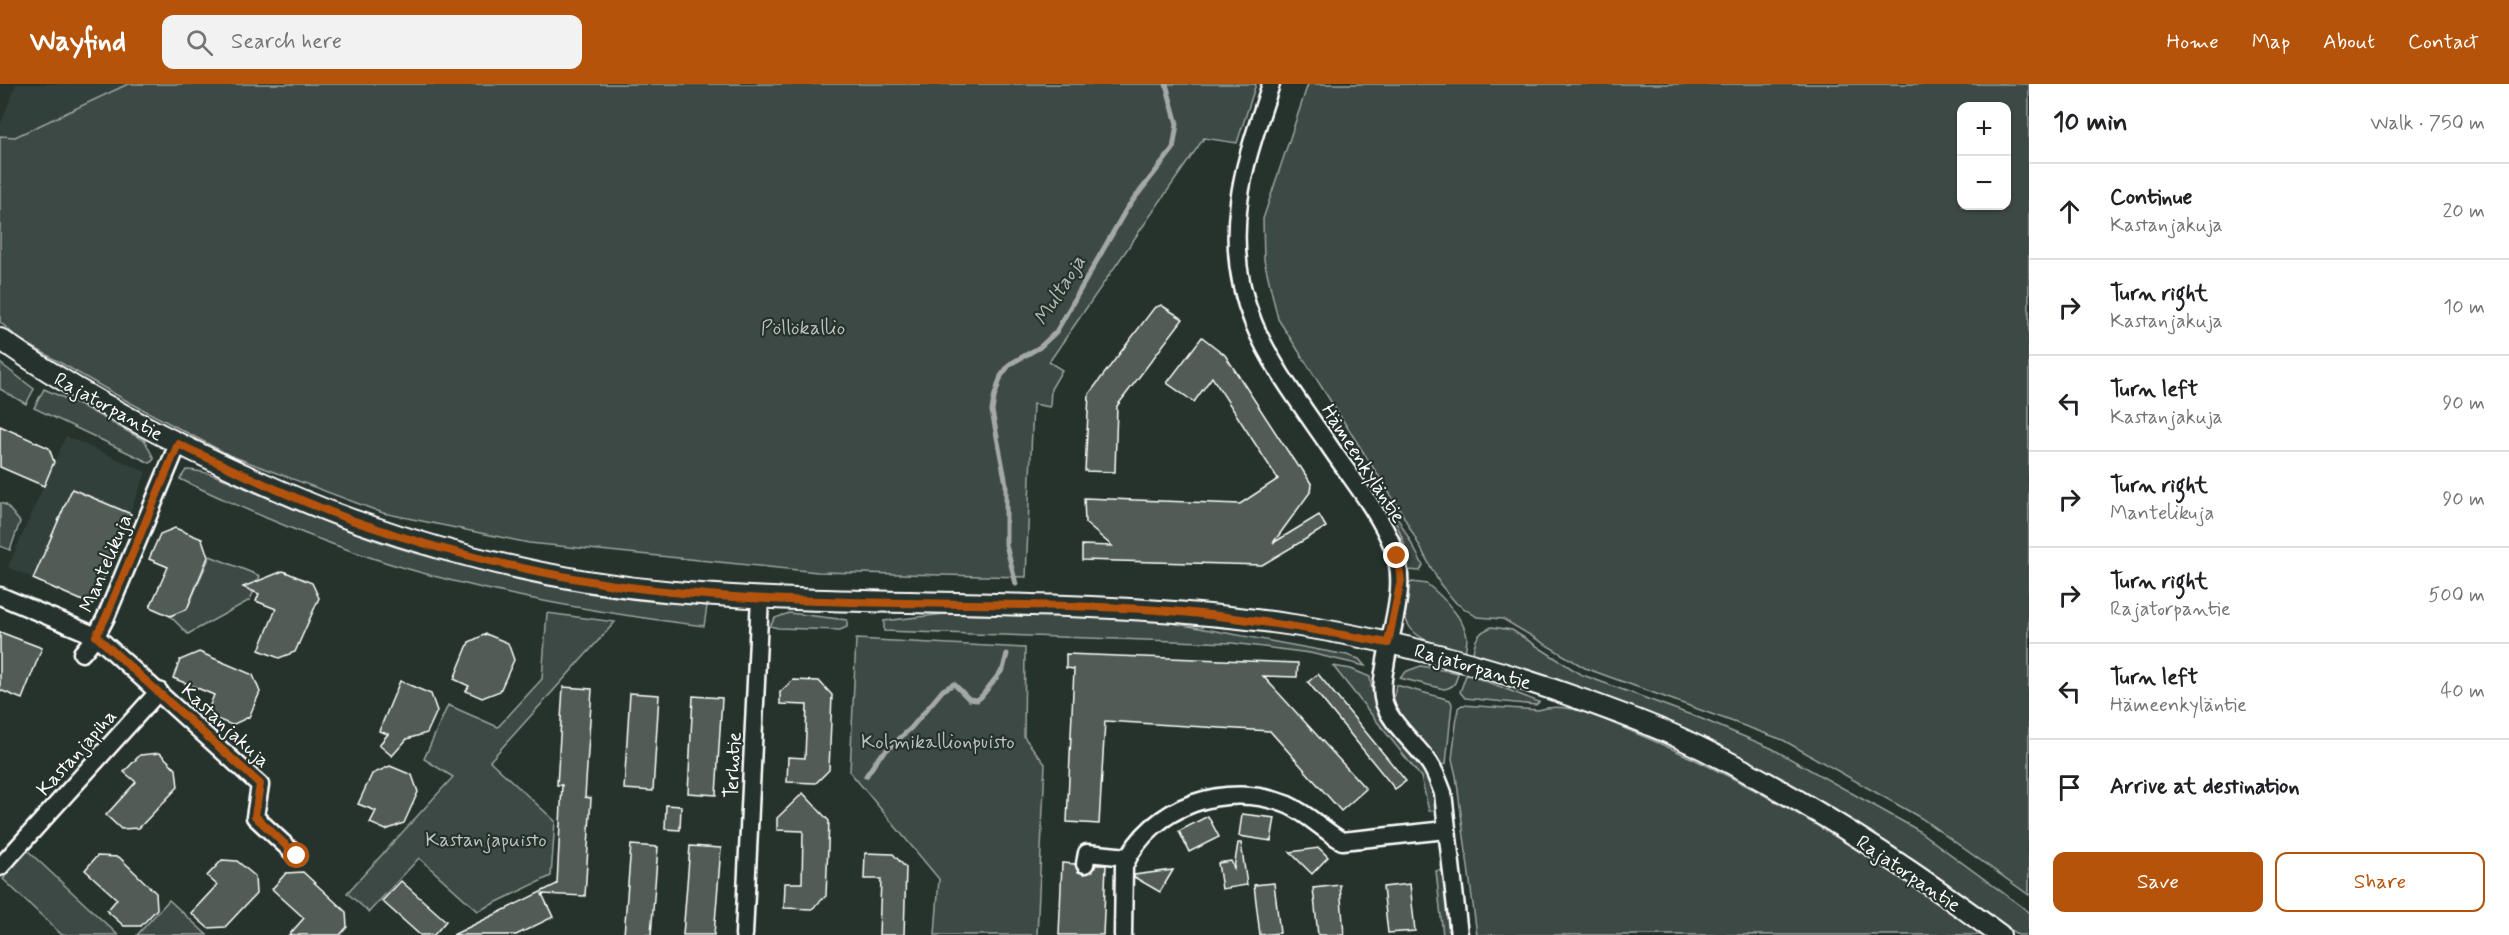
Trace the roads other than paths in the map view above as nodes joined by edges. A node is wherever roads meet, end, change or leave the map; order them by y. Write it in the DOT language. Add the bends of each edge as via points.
graph roads {
  1 [pos="1271,84"];
  2 [pos="0,339"];
  3 [pos="178,444"];
  4 [pos="0,596"];
  5 [pos="760,597"];
  6 [pos="96,636"];
  7 [pos="1388,643"];
  8 [pos="82,653"];
  9 [pos="159,691"];
  10 [pos="1446,830"];
  11 [pos="297,856"];
  12 [pos="1128,857"];
  13 [pos="1085,864"];
  14 [pos="0,867"];
  15 [pos="744,935"];
  16 [pos="1123,935"];
  17 [pos="1459,935"];
  18 [pos="2000,935"];
  1 -- 7 [label="street, Hämeenkyläntie" via="1239,200 1238,276 1262,343 1395,550 1401,580"];
  2 -- 3 [label="main road, Rajatorpantie" via="94,399"];
  3 -- 5 [label="main road, Rajatorpantie" via="361,524 444,548 608,584"];
  3 -- 6 [label="street, Mantelikuja"];
  4 -- 6 [label="street, Mantelikuja"];
  5 -- 7 [label="main road, Rajatorpantie" via="1126,608 1294,625"];
  5 -- 15 [label="street, Terhotie"];
  6 -- 8 [label="street"];
  6 -- 9 [label="street, Kastanjakuja"];
  7 -- 10 [label="street, Hämeenkyläntie" via="1383,703 1434,771 1443,793"];
  7 -- 18 [label="main road, Rajatorpantie" via="1528,680 1678,736 1794,798 1892,859"];
  9 -- 11 [label="street, Kastanjakuja" via="260,784 255,816"];
  9 -- 14 [label="street, Kastanjapiha"];
  10 -- 12 [label="street" via="1342,841 1287,805 1244,795 1220,795 1163,818"];
  10 -- 17 [label="street, Hämeenkyläntie"];
  12 -- 13 [label="street" via="1087,854"];
  12 -- 16 [label="street" via="1124,866"];
}
